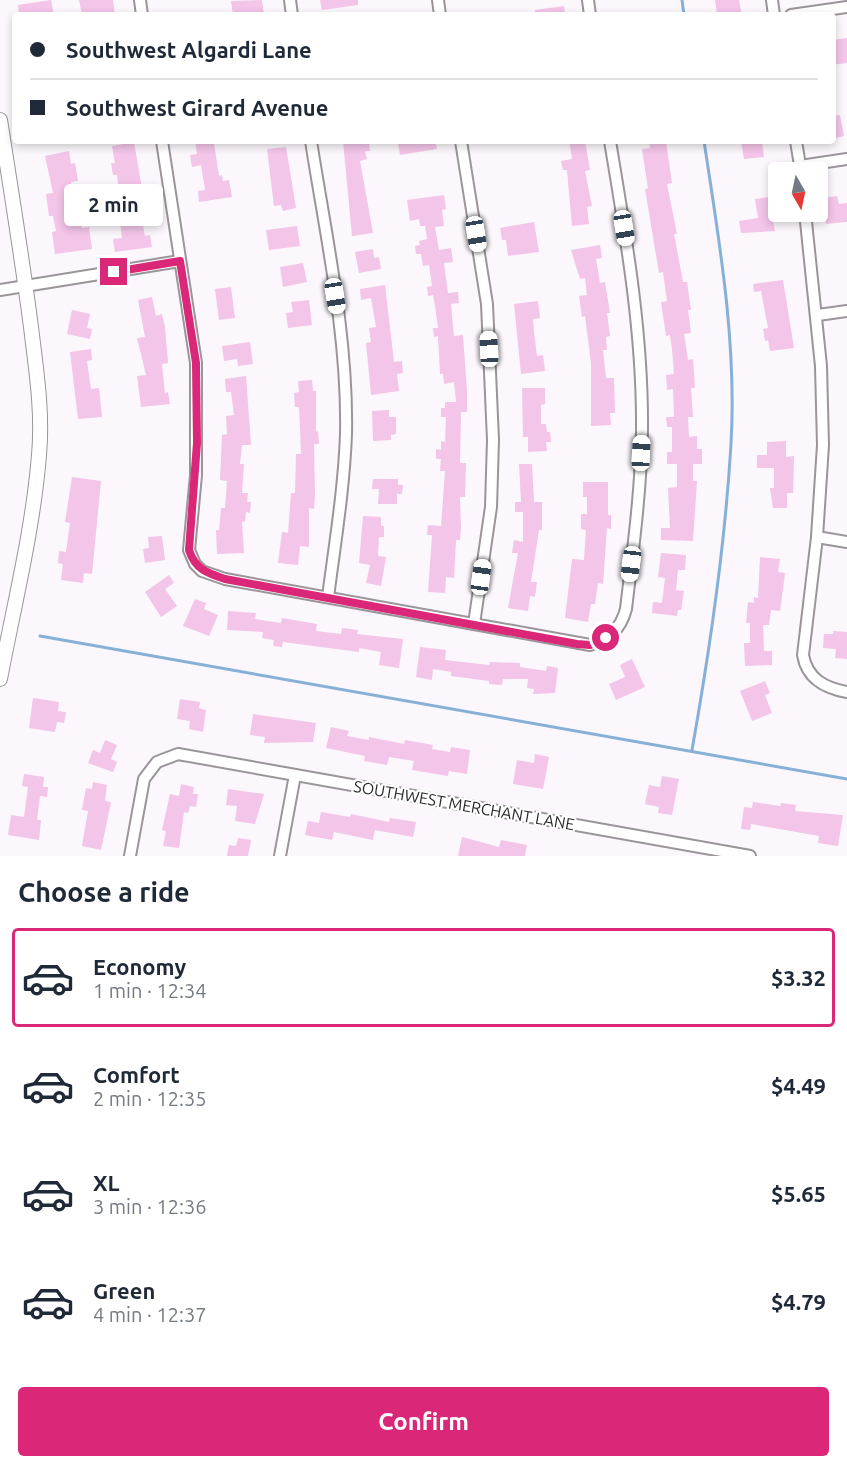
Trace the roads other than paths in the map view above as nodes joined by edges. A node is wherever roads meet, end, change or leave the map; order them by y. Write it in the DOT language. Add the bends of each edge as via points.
graph roads {
  1 [pos="847,7"];
  2 [pos="812,12"];
  3 [pos="0,120"];
  4 [pos="162,144"];
  5 [pos="311,144"];
  6 [pos="461,144"];
  7 [pos="610,144"];
  8 [pos="796,144"];
  9 [pos="847,159"];
  10 [pos="799,162"];
  11 [pos="828,163"];
  12 [pos="806,222"];
  13 [pos="180,261"];
  14 [pos="26,286"];
  15 [pos="0,290"];
  16 [pos="847,311"];
  17 [pos="818,315"];
  18 [pos="817,537"];
  19 [pos="847,542"];
  20 [pos="327,597"];
  21 [pos="474,624"];
  22 [pos="0,679"];
  23 [pos="847,692"];
  24 [pos="295,774"];
  25 [pos="130,856"];
  26 [pos="280,856"];
  27 [pos="750,856"];
  1 -- 2 [label="street"];
  3 -- 14 [label="street"];
  4 -- 13 [label="street"];
  5 -- 20 [label="street" via="341,341 346,414 341,501"];
  6 -- 21 [label="street" via="487,303 494,440 490,507"];
  7 -- 21 [label="street" via="634,293 642,431 626,609 619,627 598,643 577,644"];
  8 -- 10 [label="street"];
  9 -- 11 [label="street"];
  12 -- 17 [label="street"];
  13 -- 14 [label="street"];
  13 -- 20 [label="street" via="196,363 196,456 189,550 195,564 219,577"];
  14 -- 15 [label="street"];
  14 -- 22 [label="street" via="38,386 39,454"];
  16 -- 17 [label="street"];
  17 -- 18 [label="street" via="823,445"];
  18 -- 19 [label="street"];
  18 -- 23 [label="street" via="804,663 818,681"];
  20 -- 21 [label="street"];
  24 -- 25 [label="street, SOUTHWEST MERCHANT LANE" via="178,754 157,762 144,779"];
  24 -- 26 [label="street"];
  24 -- 27 [label="street, SOUTHWEST MERCHANT LANE"];
}
